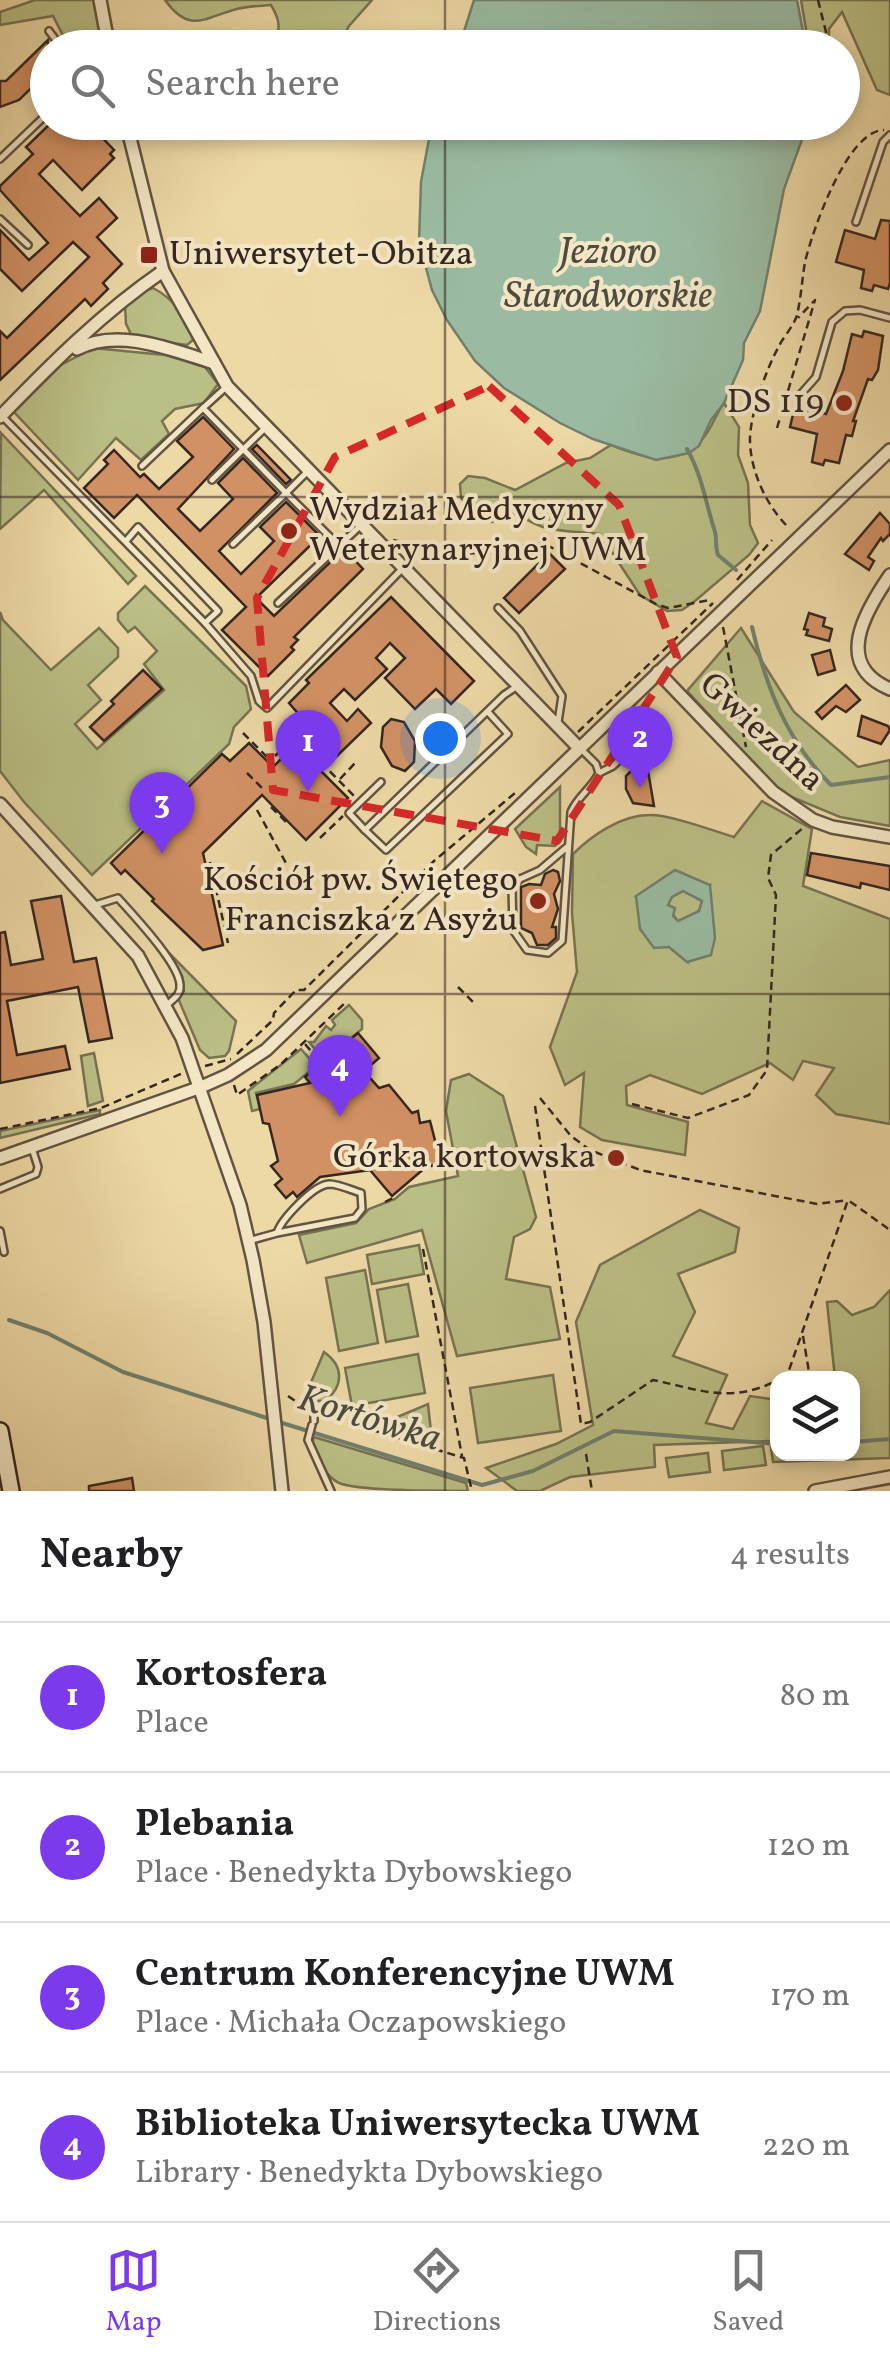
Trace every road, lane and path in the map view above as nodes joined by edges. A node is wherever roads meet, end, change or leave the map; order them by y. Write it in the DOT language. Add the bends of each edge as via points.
graph roads {
  1 [pos="100,0"];
  2 [pos="818,0"];
  3 [pos="106,30"];
  4 [pos="826,30"];
  5 [pos="30,130"];
  6 [pos="890,132"];
  7 [pos="130,140"];
  8 [pos="0,159"];
  9 [pos="0,219"];
  10 [pos="856,222"];
  11 [pos="28,246"];
  12 [pos="163,271"];
  13 [pos="890,318"];
  14 [pos="796,319"];
  15 [pos="56,361"];
  16 [pos="214,363"];
  17 [pos="227,386"];
  18 [pos="801,394"];
  19 [pos="203,408"];
  20 [pos="1,416"];
  21 [pos="266,427"];
  22 [pos="777,428"];
  23 [pos="244,450"];
  24 [pos="890,450"];
  25 [pos="142,466"];
  26 [pos="309,470"];
  27 [pos="212,480"];
  28 [pos="286,493"];
  29 [pos="361,525"];
  30 [pos="786,525"];
  31 [pos="372,536"];
  32 [pos="126,540"];
  33 [pos="772,540"];
  34 [pos="233,544"];
  35 [pos="339,546"];
  36 [pos="403,568"];
  37 [pos="890,575"];
  38 [pos="735,582"];
  39 [pos="724,592"];
  40 [pos="710,600"];
  41 [pos="278,603"];
  42 [pos="498,608"];
  43 [pos="205,622"];
  44 [pos="723,626"];
  45 [pos="658,672"];
  46 [pos="518,686"];
  47 [pos="890,689"];
  48 [pos="488,712"];
  49 [pos="312,717"];
  50 [pos="557,726"];
  51 [pos="243,733"];
  52 [pos="293,734"];
  53 [pos="646,734"];
  54 [pos="575,744"];
  55 [pos="275,756"];
  56 [pos="268,758"];
  57 [pos="356,762"];
  58 [pos="750,767"];
  59 [pos="248,773"];
  60 [pos="599,773"];
  61 [pos="338,780"];
  62 [pos="381,782"];
  63 [pos="523,785"];
  64 [pos="265,791"];
  65 [pos="360,802"];
  66 [pos="0,804"];
  67 [pos="271,807"];
  68 [pos="258,810"];
  69 [pos="812,820"];
  70 [pos="336,822"];
  71 [pos="288,824"];
  72 [pos="365,830"];
  73 [pos="320,838"];
  74 [pos="890,838"];
  75 [pos="567,846"];
  76 [pos="210,862"];
  77 [pos="287,865"];
  78 [pos="95,905"];
  79 [pos="228,943"];
  80 [pos="458,987"];
  81 [pos="346,1002"];
  82 [pos="475,1004"];
  83 [pos="167,1005"];
  84 [pos="304,1042"];
  85 [pos="323,1065"];
  86 [pos="194,1071"];
  87 [pos="233,1083"];
  88 [pos="201,1087"];
  89 [pos="540,1098"];
  90 [pos="632,1104"];
  91 [pos="535,1106"];
  92 [pos="0,1129"];
  93 [pos="31,1145"];
  94 [pos="0,1149"];
  95 [pos="0,1158"];
  96 [pos="0,1189"];
  97 [pos="393,1198"];
  98 [pos="848,1200"];
  99 [pos="384,1202"];
  100 [pos="890,1230"];
  101 [pos="0,1231"];
  102 [pos="277,1233"];
  103 [pos="249,1240"];
  104 [pos="422,1249"];
  105 [pos="4,1252"];
  106 [pos="803,1334"];
  107 [pos="789,1371"];
  108 [pos="809,1371"];
  109 [pos="770,1383"];
  110 [pos="288,1396"];
  111 [pos="314,1412"];
  112 [pos="0,1431"];
  113 [pos="586,1454"];
  114 [pos="462,1457"];
  115 [pos="890,1477"];
  116 [pos="12,1491"];
  117 [pos="282,1491"];
  118 [pos="333,1491"];
  119 [pos="472,1491"];
  120 [pos="592,1491"];
  121 [pos="815,1491"];
  1 -- 3 [label="street"];
  2 -- 4 [label="path"];
  5 -- 8 [label="lane"];
  6 -- 10 [label="lane"];
  6 -- 14 [label="path" via="875,130 864,138 830,192 806,258"];
  7 -- 12 [label="street"];
  9 -- 11 [label="lane"];
  12 -- 15 [label="street"];
  12 -- 16 [label="street"];
  13 -- 18 [label="lane" via="845,311 832,322 816,377"];
  14 -- 22 [label="path" via="815,300"];
  14 -- 30 [label="path" via="773,360 750,435 764,493"];
  15 -- 16 [label="street" via="89,343 126,340"];
  15 -- 20 [label="street"];
  16 -- 17 [label="street"];
  17 -- 19 [label="lane"];
  17 -- 21 [label="street"];
  19 -- 23 [label="lane"];
  19 -- 25 [label="lane"];
  20 -- 32 [label="lane"];
  21 -- 23 [label="lane"];
  21 -- 26 [label="street"];
  23 -- 27 [label="lane"];
  23 -- 28 [label="lane"];
  24 -- 45 [label="street"];
  26 -- 28 [label="lane"];
  26 -- 29 [label="street"];
  28 -- 34 [label="lane"];
  28 -- 35 [label="lane"];
  29 -- 31 [label="street"];
  29 -- 35 [label="lane"];
  31 -- 36 [label="street"];
  31 -- 40 [label="path" via="457,553 535,542 668,608"];
  32 -- 43 [label="lane"];
  32 -- 43 [label="lane" via="138,527 218,610"];
  33 -- 38 [label="path"];
  35 -- 41 [label="lane"];
  36 -- 43 [label="lane" via="267,708 251,676"];
  36 -- 46 [label="street"];
  37 -- 47 [label="street" via="857,638 869,673"];
  39 -- 54 [label="path"];
  42 -- 50 [label="lane" via="562,696"];
  44 -- 58 [label="path"];
  45 -- 54 [label="street"];
  45 -- 58 [label="street, Gwiezdna"];
  46 -- 48 [label="lane"];
  46 -- 50 [label="street"];
  48 -- 72 [label="lane"];
  48 -- 72 [label="lane" via="508,734 386,850"];
  49 -- 52 [label="path"];
  50 -- 54 [label="street"];
  51 -- 56 [label="path"];
  53 -- 60 [label="lane"];
  54 -- 60 [label="lane"];
  54 -- 88 [label="street" via="266,1050"];
  55 -- 61 [label="path" via="296,736"];
  57 -- 61 [label="path"];
  58 -- 69 [label="street, Gwiezdna"];
  59 -- 64 [label="path"];
  60 -- 75 [label="lane" via="574,803"];
  61 -- 65 [label="path"];
  62 -- 65 [label="lane"];
  63 -- 86 [label="path" via="304,990 296,990 232,1060"];
  65 -- 72 [label="lane" via="349,813"];
  66 -- 78 [label="street"];
  67 -- 71 [label="path"];
  68 -- 77 [label="path"];
  69 -- 74 [label="street, Gwiezdna"];
  69 -- 90 [label="path" via="772,855 767,1070 749,1096 688,1118"];
  70 -- 73 [label="path"];
  75 -- 75 [label="lane" via="512,888 513,930 527,950 548,952 562,941"];
  76 -- 79 [label="path"];
  78 -- 83 [label="street" via="138,956"];
  78 -- 83 [label="lane" via="118,898 169,962 180,985"];
  80 -- 82 [label="path"];
  81 -- 84 [label="path"];
  83 -- 86 [label="street"];
  84 -- 85 [label="path"];
  84 -- 87 [label="path" via="238,1095"];
  86 -- 88 [label="street"];
  86 -- 92 [label="path" via="101,1108"];
  88 -- 93 [label="street"];
  88 -- 103 [label="street"];
  89 -- 98 [label="path" via="590,1150 640,1170 816,1204"];
  91 -- 109 [label="path" via="581,1424 653,1380 730,1396"];
  93 -- 94 [label="street"];
  93 -- 95 [label="street"];
  93 -- 96 [label="lane" via="38,1171"];
  97 -- 99 [label="path"];
  98 -- 100 [label="path"];
  98 -- 106 [label="path"];
  101 -- 105 [label="lane"];
  102 -- 102 [label="lane" via="281,1220 321,1186 361,1193 355,1218"];
  102 -- 103 [label="lane"];
  103 -- 117 [label="street"];
  104 -- 114 [label="path"];
  106 -- 107 [label="path"];
  106 -- 108 [label="path"];
  110 -- 111 [label="path"];
  111 -- 114 [label="path"];
  111 -- 118 [label="lane" via="308,1440"];
  112 -- 116 [label="main road"];
  113 -- 120 [label="path"];
  114 -- 119 [label="path"];
  115 -- 121 [label="street"];
}
